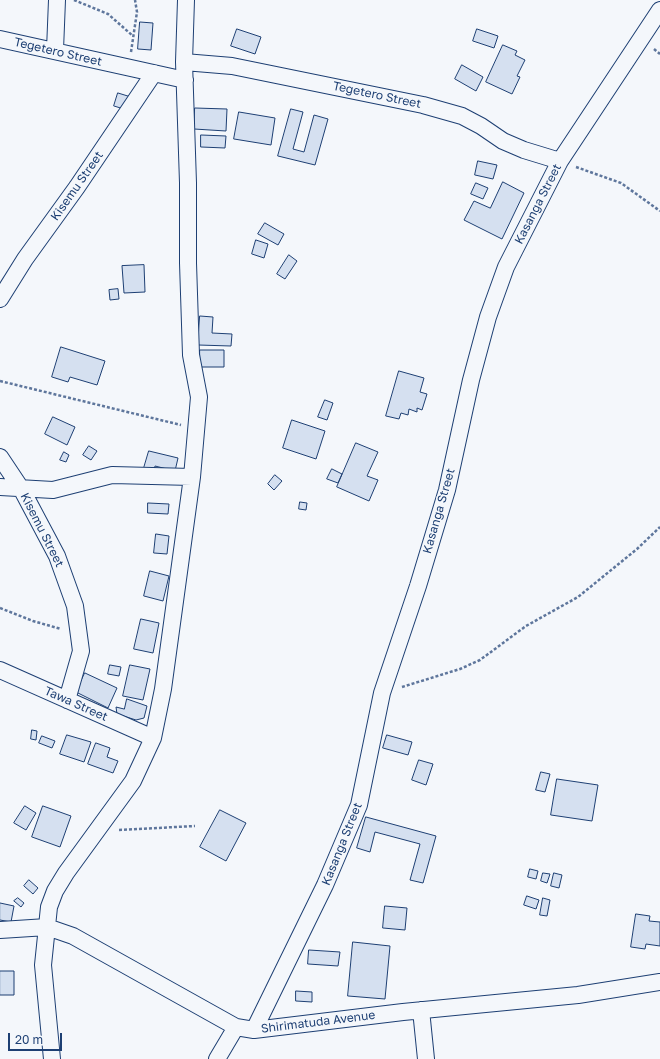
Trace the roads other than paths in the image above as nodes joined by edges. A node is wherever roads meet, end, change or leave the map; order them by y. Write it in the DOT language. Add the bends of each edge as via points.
graph roads {
  1 [pos="57,0"];
  2 [pos="186,0"];
  3 [pos="660,10"];
  4 [pos="0,39"];
  5 [pos="54,50"];
  6 [pos="184,62"];
  7 [pos="154,73"];
  8 [pos="186,80"];
  9 [pos="560,161"];
  10 [pos="0,299"];
  11 [pos="0,457"];
  12 [pos="192,476"];
  13 [pos="0,487"];
  14 [pos="22,490"];
  15 [pos="0,670"];
  16 [pos="67,700"];
  17 [pos="153,738"];
  18 [pos="46,927"];
  19 [pos="0,930"];
  20 [pos="660,982"];
  21 [pos="421,1010"];
  22 [pos="236,1027"];
  23 [pos="254,1030"];
  24 [pos="52,1059"];
  25 [pos="217,1059"];
  26 [pos="426,1059"];
  1 -- 5 [label="street"];
  2 -- 6 [label="street"];
  3 -- 9 [label="street, Kasanga Street"];
  4 -- 5 [label="street, Tegetero Street"];
  5 -- 7 [label="street, Tegetero Street"];
  6 -- 8 [label="street"];
  6 -- 9 [label="street, Tegetero Street" via="232,66 423,105 462,116 503,141"];
  7 -- 8 [label="street, Tegetero Street"];
  7 -- 10 [label="street, Kisemu Street"];
  8 -- 12 [label="street" via="191,355 199,397"];
  9 -- 23 [label="street, Kasanga Street" via="506,267 488,317 471,380 447,490 382,693 359,805 325,885"];
  11 -- 14 [label="street, Kisemu Street"];
  12 -- 14 [label="street" via="112,475 53,490"];
  12 -- 17 [label="street" via="163,689"];
  13 -- 14 [label="street"];
  14 -- 16 [label="street, Kisemu Street" via="57,556 75,606 81,651"];
  15 -- 16 [label="street, Tawa Street"];
  16 -- 17 [label="street, Tawa Street"];
  17 -- 18 [label="street" via="133,781 55,891"];
  18 -- 19 [label="street, Shirimatuda Avenue"];
  18 -- 22 [label="street, Shirimatuda Avenue" via="73,936"];
  18 -- 24 [label="street" via="42,965"];
  20 -- 21 [label="street, Shirimatuda Avenue" via="578,995"];
  21 -- 23 [label="street, Shirimatuda Avenue"];
  21 -- 26 [label="street"];
  22 -- 23 [label="street, Shirimatuda Avenue"];
  22 -- 25 [label="street"];
}
